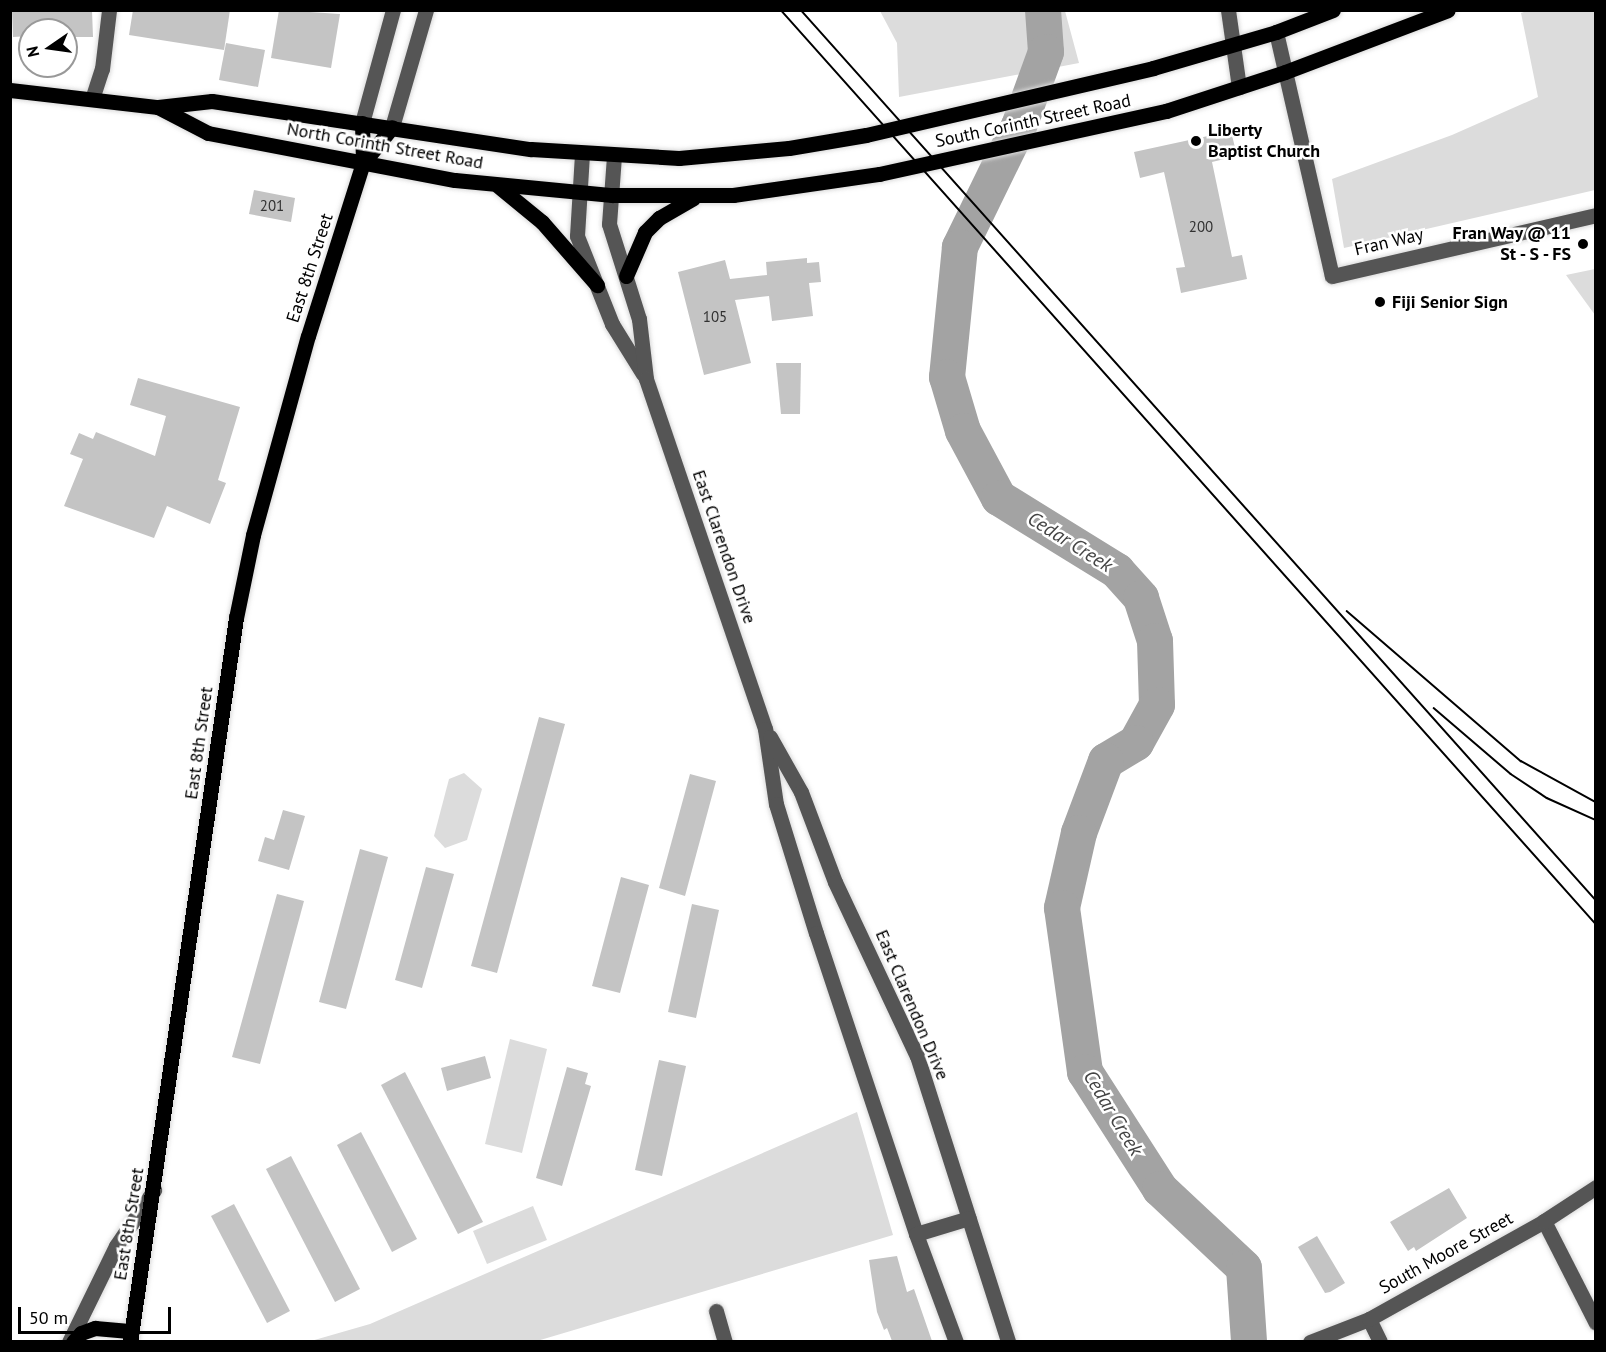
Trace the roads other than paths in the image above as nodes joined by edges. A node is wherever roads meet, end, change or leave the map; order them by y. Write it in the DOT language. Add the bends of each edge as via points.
graph roads {
  1 [pos="110,10"];
  2 [pos="393,10"];
  3 [pos="426,10"];
  4 [pos="1228,10"];
  5 [pos="1333,10"];
  6 [pos="1448,10"];
  7 [pos="1276,32"];
  8 [pos="1233,45"];
  9 [pos="1285,72"];
  10 [pos="1239,87"];
  11 [pos="10,90"];
  12 [pos="92,99"];
  13 [pos="158,107"];
  14 [pos="362,123"];
  15 [pos="392,127"];
  16 [pos="582,154"];
  17 [pos="614,156"];
  18 [pos="363,163"];
  19 [pos="498,186"];
  20 [pos="578,192"];
  21 [pos="612,195"];
  22 [pos="694,197"];
  23 [pos="1596,215"];
  24 [pos="626,276"];
  25 [pos="597,285"];
  26 [pos="646,379"];
  27 [pos="765,729"];
  28 [pos="156,1187"];
  29 [pos="1596,1187"];
  30 [pos="969,1218"];
  31 [pos="1544,1221"];
  32 [pos="916,1234"];
  33 [pos="716,1311"];
  34 [pos="1369,1319"];
  35 [pos="1596,1323"];
  36 [pos="131,1336"];
  37 [pos="71,1341"];
  38 [pos="725,1341"];
  39 [pos="956,1341"];
  40 [pos="1008,1341"];
  41 [pos="1310,1341"];
  42 [pos="1380,1341"];
  1 -- 12 [label="street" via="102,69"];
  2 -- 14 [label="street, East 8th Street"];
  3 -- 15 [label="street, East 8th Street"];
  4 -- 8 [label="street"];
  5 -- 7 [label="main road, South Corinth Street Road"];
  6 -- 9 [label="main road, South Corinth Street Road"];
  7 -- 8 [label="main road, South Corinth Street Road"];
  7 -- 9 [label="street"];
  8 -- 10 [label="street"];
  8 -- 17 [label="main road, South Corinth Street Road" via="1091,84 866,135 789,148 679,158"];
  9 -- 10 [label="main road, South Corinth Street Road"];
  9 -- 23 [label="street, Fran Way" via="1332,276"];
  10 -- 22 [label="main road, South Corinth Street Road" via="1166,111 879,174"];
  11 -- 12 [label="main road, North Corinth Street Road"];
  12 -- 13 [label="main road, North Corinth Street Road"];
  13 -- 14 [label="main road, North Corinth Street Road" via="212,101"];
  13 -- 18 [label="main road, North Corinth Street Road" via="208,133"];
  14 -- 15 [label="main road, North Corinth Street Road"];
  14 -- 18 [label="main road, East 8th Street"];
  15 -- 16 [label="main road, North Corinth Street Road" via="460,140"];
  15 -- 18 [label="main road, East 8th Street"];
  16 -- 17 [label="main road, North Corinth Street Road"];
  16 -- 20 [label="street, East Clarendon Drive"];
  17 -- 21 [label="street, East Clarendon Drive"];
  18 -- 19 [label="main road, North Corinth Street Road"];
  18 -- 28 [label="main road, East 8th Street" via="308,336 253,535 236,618"];
  19 -- 20 [label="main road, North Corinth Street Road"];
  19 -- 25 [label="main road" via="542,222"];
  20 -- 21 [label="main road, North Corinth Street Road"];
  20 -- 25 [label="street, East Clarendon Drive" via="577,236"];
  21 -- 22 [label="main road, South Corinth Street Road"];
  21 -- 24 [label="street, East Clarendon Drive" via="609,224"];
  22 -- 24 [label="main road" via="659,218 645,232"];
  24 -- 26 [label="street, East Clarendon Drive" via="639,319"];
  25 -- 26 [label="street, East Clarendon Drive" via="612,324"];
  26 -- 27 [label="street, East Clarendon Drive"];
  27 -- 30 [label="street, East Clarendon Drive" via="801,792 835,882 917,1056"];
  27 -- 32 [label="street, East Clarendon Drive" via="776,804"];
  28 -- 36 [label="main road, East 8th Street"];
  28 -- 37 [label="street" via="116,1246"];
  29 -- 31 [label="street, South Moore Street"];
  30 -- 32 [label="street"];
  30 -- 40 [label="street, East Clarendon Drive"];
  31 -- 34 [label="street, South Moore Street"];
  31 -- 35 [label="street"];
  32 -- 39 [label="street, East Clarendon Drive"];
  33 -- 38 [label="street"];
  34 -- 41 [label="street, South Moore Street"];
  34 -- 42 [label="street"];
  36 -- 37 [label="main road" via="95,1328"];
}
